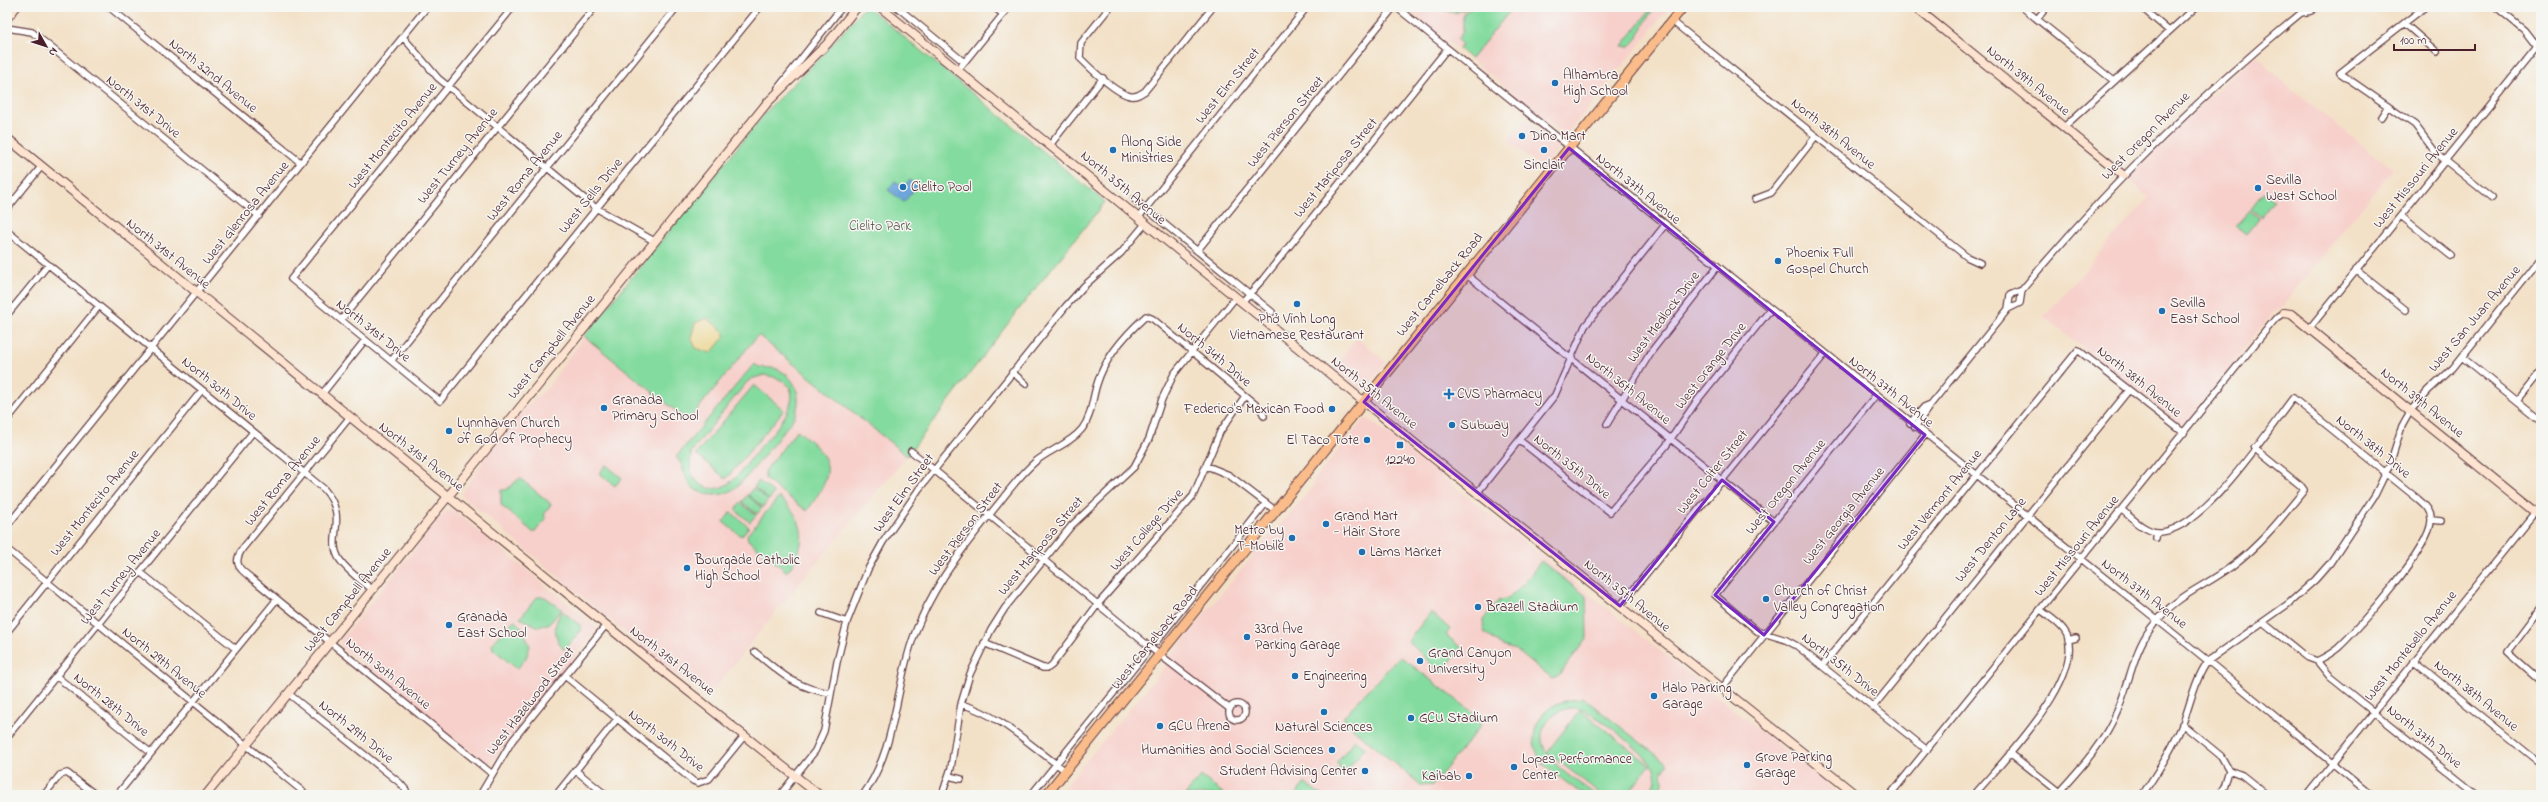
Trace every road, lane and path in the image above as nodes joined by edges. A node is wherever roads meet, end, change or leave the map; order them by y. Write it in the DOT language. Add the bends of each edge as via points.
graph roads {
  1 [pos="16,7"];
  2 [pos="109,7"];
  3 [pos="427,7"];
  4 [pos="512,7"];
  5 [pos="595,7"];
  6 [pos="677,7"];
  7 [pos="760,7"];
  8 [pos="842,7"];
  9 [pos="857,7"];
  10 [pos="880,7"];
  11 [pos="897,7"];
  12 [pos="994,7"];
  13 [pos="1009,7"];
  14 [pos="1110,7"];
  15 [pos="1213,7"];
  16 [pos="1307,7"];
  17 [pos="1395,7"];
  18 [pos="1683,7"];
  19 [pos="1915,7"];
  20 [pos="2022,7"];
  21 [pos="2047,7"];
  22 [pos="2141,7"];
  23 [pos="2196,7"];
  24 [pos="2304,7"];
  25 [pos="2317,7"];
  26 [pos="2425,7"];
  27 [pos="2496,7"];
  28 [pos="2300,13"];
  29 [pos="1003,14"];
  30 [pos="7,18"];
  31 [pos="2037,19"];
  32 [pos="1672,21"];
  33 [pos="2404,24"];
  34 [pos="7,28"];
  35 [pos="2169,31"];
  36 [pos="403,37"];
  37 [pos="2540,47"];
  38 [pos="1447,49"];
  39 [pos="2437,52"];
  40 [pos="964,62"];
  41 [pos="958,70"];
  42 [pos="1104,78"];
  43 [pos="2114,81"];
  44 [pos="448,86"];
  45 [pos="767,103"];
  46 [pos="2388,106"];
  47 [pos="2380,117"];
  48 [pos="497,126"];
  49 [pos="2064,127"];
  50 [pos="1816,136"];
  51 [pos="7,138"];
  52 [pos="1050,145"];
  53 [pos="1569,148"];
  54 [pos="2445,161"];
  55 [pos="301,164"];
  56 [pos="41,167"];
  57 [pos="547,168"];
  58 [pos="2123,175"];
  59 [pos="2492,198"];
  60 [pos="1134,199"];
  61 [pos="1755,199"];
  62 [pos="596,208"];
  63 [pos="7,209"];
  64 [pos="1145,209"];
  65 [pos="259,216"];
  66 [pos="2401,216"];
  67 [pos="1138,218"];
  68 [pos="1145,224"];
  69 [pos="1665,225"];
  70 [pos="7,231"];
  71 [pos="654,241"];
  72 [pos="1197,251"];
  73 [pos="2451,256"];
  74 [pos="2541,258"];
  75 [pos="1980,263"];
  76 [pos="48,265"];
  77 [pos="1717,267"];
  78 [pos="2356,270"];
  79 [pos="1467,275"];
  80 [pos="291,279"];
  81 [pos="2022,290"];
  82 [pos="196,293"];
  83 [pos="1249,293"];
  84 [pos="1239,299"];
  85 [pos="100,306"];
  86 [pos="2008,309"];
  87 [pos="1770,310"];
  88 [pos="2406,310"];
  89 [pos="1272,312"];
  90 [pos="2284,313"];
  91 [pos="7,315"];
  92 [pos="1146,316"];
  93 [pos="340,320"];
  94 [pos="2309,329"];
  95 [pos="366,340"];
  96 [pos="151,349"];
  97 [pos="2078,350"];
  98 [pos="1191,351"];
  99 [pos="1824,354"];
  100 [pos="2462,357"];
  101 [pos="1570,358"];
  102 [pos="391,361"];
  103 [pos="2541,371"];
  104 [pos="1012,372"];
  105 [pos="1026,384"];
  106 [pos="202,390"];
  107 [pos="2129,390"];
  108 [pos="322,394"];
  109 [pos="1876,395"];
  110 [pos="1245,396"];
  111 [pos="1621,399"];
  112 [pos="440,401"];
  113 [pos="2517,401"];
  114 [pos="1364,402"];
  115 [pos="1931,404"];
  116 [pos="2410,410"];
  117 [pos="1264,416"];
  118 [pos="350,417"];
  119 [pos="7,420"];
  120 [pos="2541,421"];
  121 [pos="1910,423"];
  122 [pos="1607,424"];
  123 [pos="1915,427"];
  124 [pos="253,432"];
  125 [pos="2184,433"];
  126 [pos="1925,435"];
  127 [pos="1671,439"];
  128 [pos="1519,440"];
  129 [pos="2254,448"];
  130 [pos="911,451"];
  131 [pos="1207,466"];
  132 [pos="934,470"];
  133 [pos="2386,473"];
  134 [pos="305,474"];
  135 [pos="1976,475"];
  136 [pos="1722,480"];
  137 [pos="1477,493"];
  138 [pos="448,496"];
  139 [pos="1266,503"];
  140 [pos="2122,510"];
  141 [pos="1276,511"];
  142 [pos="1610,512"];
  143 [pos="2538,514"];
  144 [pos="989,515"];
  145 [pos="2026,516"];
  146 [pos="2432,520"];
  147 [pos="2441,521"];
  148 [pos="1774,522"];
  149 [pos="7,526"];
  150 [pos="7,549"];
  151 [pos="236,560"];
  152 [pos="1044,560"];
  153 [pos="2081,560"];
  154 [pos="140,572"];
  155 [pos="1210,574"];
  156 [pos="1219,581"];
  157 [pos="47,582"];
  158 [pos="373,590"];
  159 [pos="1715,595"];
  160 [pos="277,599"];
  161 [pos="1098,604"];
  162 [pos="1620,606"];
  163 [pos="2541,608"];
  164 [pos="2041,610"];
  165 [pos="820,613"];
  166 [pos="2157,620"];
  167 [pos="847,622"];
  168 [pos="2264,623"];
  169 [pos="98,624"];
  170 [pos="606,625"];
  171 [pos="7,632"];
  172 [pos="1764,635"];
  173 [pos="2076,638"];
  174 [pos="2068,640"];
  175 [pos="330,642"];
  176 [pos="1156,642"];
  177 [pos="984,643"];
  178 [pos="236,649"];
  179 [pos="755,652"];
  180 [pos="1146,653"];
  181 [pos="1160,654"];
  182 [pos="2208,661"];
  183 [pos="2317,661"];
  184 [pos="2414,661"];
  185 [pos="1822,666"];
  186 [pos="56,676"];
  187 [pos="565,676"];
  188 [pos="2541,681"];
  189 [pos="1722,688"];
  190 [pos="831,693"];
  191 [pos="289,694"];
  192 [pos="193,702"];
  193 [pos="961,704"];
  194 [pos="1103,706"];
  195 [pos="1873,707"];
  196 [pos="1230,709"];
  197 [pos="2374,712"];
  198 [pos="1112,713"];
  199 [pos="617,719"];
  200 [pos="2182,724"];
  201 [pos="745,735"];
  202 [pos="7,737"];
  203 [pos="246,745"];
  204 [pos="1927,750"];
  205 [pos="151,753"];
  206 [pos="2010,753"];
  207 [pos="2333,763"];
  208 [pos="1056,764"];
  209 [pos="2541,764"];
  210 [pos="575,770"];
  211 [pos="2229,770"];
  212 [pos="1066,771"];
  213 [pos="491,773"];
  214 [pos="796,776"];
  215 [pos="949,776"];
  216 [pos="961,779"];
  217 [pos="405,793"];
  218 [pos="44,795"];
  219 [pos="96,795"];
  220 [pos="117,795"];
  221 [pos="206,795"];
  222 [pos="307,795"];
  223 [pos="480,795"];
  224 [pos="556,795"];
  225 [pos="606,795"];
  226 [pos="780,795"];
  227 [pos="819,795"];
  228 [pos="864,795"];
  229 [pos="942,795"];
  230 [pos="1031,795"];
  231 [pos="1046,795"];
  232 [pos="1856,795"];
  233 [pos="1890,795"];
  234 [pos="1974,795"];
  235 [pos="2142,795"];
  236 [pos="2218,795"];
  237 [pos="2267,795"];
  238 [pos="2306,795"];
  239 [pos="2371,795"];
  240 [pos="2477,795"];
  1 -- 30 [label="street"];
  2 -- 55 [label="street, North 32nd Avenue"];
  3 -- 36 [label="street, West Glenrosa Avenue"];
  4 -- 44 [label="street, West Montecito Avenue"];
  5 -- 48 [label="street, West Turney Avenue"];
  6 -- 57 [label="street, West Roma Avenue"];
  7 -- 62 [label="street, West Sells Drive"];
  8 -- 45 [label="street, West Campbell Avenue"];
  9 -- 45 [label="street, West Campbell Avenue" via="827,44"];
  10 -- 41 [label="street, North 35th Avenue"];
  11 -- 40 [label="street"];
  12 -- 29 [label="street"];
  13 -- 29 [label="street"];
  14 -- 42 [label="street" via="1081,43 1080,58"];
  15 -- 42 [label="street" via="1145,91 1136,96 1127,95"];
  16 -- 64 [label="street, West Elm Street"];
  17 -- 38 [label="street, North 37th Avenue"];
  17 -- 72 [label="street, West Pierson Street"];
  18 -- 32 [label="main road, West Camelback Road"];
  19 -- 49 [label="street, North 39th Avenue"];
  20 -- 31 [label="street"];
  21 -- 31 [label="street"];
  22 -- 35 [label="street"];
  23 -- 35 [label="street"];
  24 -- 28 [label="street, West Oregon Avenue"];
  25 -- 28 [label="street, West Oregon Avenue"];
  26 -- 33 [label="street"];
  27 -- 37 [label="street" via="2519,25"];
  28 -- 58 [label="street, West Oregon Avenue" via="2210,90"];
  29 -- 40 [label="street"];
  31 -- 43 [label="street"];
  32 -- 50 [label="street, North 38th Avenue"];
  32 -- 53 [label="main road, West Camelback Road"];
  33 -- 39 [label="street"];
  33 -- 46 [label="street" via="2340,74"];
  34 -- 65 [label="street, North 31st Drive" via="32,32"];
  35 -- 43 [label="street"];
  36 -- 44 [label="street"];
  36 -- 55 [label="street, West Glenrosa Avenue"];
  37 -- 54 [label="street, West Missouri Avenue"];
  38 -- 53 [label="street, North 37th Avenue"];
  38 -- 83 [label="street, West Mariposa Street"];
  40 -- 41 [label="street"];
  41 -- 52 [label="street, North 35th Avenue"];
  42 -- 52 [label="street"];
  43 -- 49 [label="street"];
  44 -- 48 [label="street"];
  44 -- 80 [label="street, West Montecito Avenue"];
  45 -- 71 [label="street, West Campbell Avenue"];
  46 -- 47 [label="street"];
  46 -- 54 [label="street" via="2419,127 2434,150"];
  48 -- 57 [label="street"];
  48 -- 93 [label="street, West Turney Avenue"];
  49 -- 58 [label="street, North 39th Avenue"];
  50 -- 61 [label="street" via="1771,193"];
  50 -- 75 [label="street, North 38th Avenue" via="1967,257"];
  51 -- 56 [label="street, North 31st Avenue"];
  52 -- 67 [label="street, North 35th Avenue"];
  53 -- 69 [label="street, North 37th Avenue"];
  53 -- 79 [label="main road, West Camelback Road"];
  54 -- 59 [label="street"];
  54 -- 66 [label="street, West Missouri Avenue"];
  55 -- 65 [label="street, West Glenrosa Avenue"];
  56 -- 63 [label="street"];
  56 -- 82 [label="street, North 31st Avenue"];
  57 -- 62 [label="street"];
  57 -- 102 [label="street, West Roma Avenue"];
  58 -- 81 [label="street, West Oregon Avenue"];
  60 -- 64 [label="street, North 35th Avenue"];
  62 -- 71 [label="street"];
  62 -- 112 [label="street, West Sells Drive"];
  64 -- 67 [label="street, West Elm Street"];
  64 -- 72 [label="street, North 35th Avenue"];
  65 -- 82 [label="street, West Glenrosa Avenue"];
  66 -- 73 [label="street"];
  66 -- 78 [label="street, West Missouri Avenue"];
  67 -- 68 [label="street, North 35th Avenue"];
  68 -- 84 [label="street, North 35th Avenue"];
  68 -- 104 [label="street, West Elm Street" via="1121,253 1074,296"];
  69 -- 77 [label="street, North 37th Avenue"];
  69 -- 101 [label="street" via="1591,317"];
  70 -- 76 [label="street, North 30th Drive"];
  71 -- 138 [label="street, West Campbell Avenue"];
  72 -- 83 [label="street, North 35th Avenue"];
  74 -- 100 [label="street, West San Juan Avenue"];
  76 -- 85 [label="street, North 30th Drive"];
  76 -- 91 [label="street"];
  77 -- 87 [label="street, North 37th Avenue"];
  77 -- 111 [label="street, West Medlock Drive" via="1655,346"];
  78 -- 88 [label="street"];
  78 -- 94 [label="street, West Missouri Avenue"];
  79 -- 101 [label="street, North 36th Avenue"];
  79 -- 114 [label="main road, West Camelback Road"];
  80 -- 93 [label="street, North 31st Drive"];
  81 -- 86 [label="street, West Oregon Avenue" via="2021,300"];
  81 -- 86 [label="street, West Oregon Avenue" via="2010,295"];
  82 -- 96 [label="street, West Glenrosa Avenue"];
  82 -- 108 [label="street, North 31st Avenue"];
  83 -- 84 [label="street, West Mariposa Street"];
  83 -- 89 [label="street, North 35th Avenue"];
  84 -- 98 [label="street, West Mariposa Street"];
  84 -- 114 [label="street, North 35th Avenue"];
  85 -- 96 [label="street, North 30th Drive"];
  85 -- 119 [label="street"];
  86 -- 115 [label="street, West Oregon Avenue"];
  87 -- 99 [label="street, North 37th Avenue"];
  87 -- 127 [label="street, West Orange Drive" via="1696,402"];
  90 -- 94 [label="street, North 39th Avenue" via="2291,314"];
  90 -- 125 [label="street, West Missouri Avenue" via="2276,318"];
  92 -- 98 [label="street, North 34th Drive"];
  92 -- 144 [label="street, West Pierson Street" via="1126,335 1104,367 1082,430 1035,463"];
  93 -- 95 [label="street, North 31st Drive"];
  94 -- 116 [label="street, North 39th Avenue"];
  95 -- 102 [label="street, North 31st Drive"];
  95 -- 108 [label="street"];
  96 -- 106 [label="street, North 30th Drive"];
  96 -- 149 [label="street, West Glenrosa Avenue"];
  97 -- 107 [label="street, North 38th Avenue"];
  97 -- 135 [label="street, West Vermont Avenue"];
  98 -- 110 [label="street, North 34th Drive"];
  98 -- 152 [label="street, West Mariposa Street" via="1174,374 1162,399 1149,439 1134,467 1082,514"];
  99 -- 109 [label="street, North 37th Avenue"];
  99 -- 136 [label="street, West Colter Street"];
  100 -- 113 [label="street"];
  100 -- 116 [label="street, West San Juan Avenue"];
  101 -- 111 [label="street, North 36th Avenue"];
  101 -- 128 [label="street" via="1555,395"];
  102 -- 112 [label="street, North 31st Drive"];
  103 -- 113 [label="street"];
  104 -- 105 [label="street"];
  104 -- 132 [label="street, West Elm Street"];
  106 -- 124 [label="street, North 30th Drive"];
  106 -- 157 [label="street, West Montecito Avenue"];
  107 -- 125 [label="street, North 38th Avenue"];
  107 -- 145 [label="street, West Denton Lane"];
  108 -- 118 [label="street, North 31st Avenue"];
  109 -- 121 [label="street, North 37th Avenue"];
  109 -- 148 [label="street, West Oregon Avenue"];
  110 -- 117 [label="street, North 34th Drive"];
  110 -- 131 [label="street, West College Drive" via="1220,432"];
  111 -- 122 [label="street, West Medlock Drive"];
  111 -- 127 [label="street, North 36th Avenue"];
  113 -- 120 [label="street"];
  114 -- 137 [label="street, North 35th Avenue"];
  114 -- 141 [label="main road, West Camelback Road"];
  115 -- 121 [label="street, West Oregon Avenue" via="1924,407"];
  115 -- 123 [label="street, West Oregon Avenue"];
  116 -- 133 [label="street, West San Juan Avenue"];
  116 -- 143 [label="street, North 39th Avenue"];
  118 -- 134 [label="street, West Roma Avenue"];
  118 -- 138 [label="street, North 31st Avenue"];
  121 -- 123 [label="street, North 37th Avenue"];
  123 -- 126 [label="street, North 37th Avenue"];
  124 -- 134 [label="street, North 30th Drive"];
  124 -- 154 [label="street, West Turney Avenue"];
  125 -- 140 [label="street, West Missouri Avenue"];
  126 -- 135 [label="street, North 37th Avenue"];
  126 -- 172 [label="street, West Georgia Avenue"];
  127 -- 136 [label="street, North 36th Avenue"];
  127 -- 142 [label="street, West Orange Drive"];
  128 -- 137 [label="street"];
  128 -- 142 [label="street, North 35th Drive"];
  129 -- 133 [label="street, North 38th Drive" via="2293,398"];
  129 -- 140 [label="street" via="2225,487 2210,502 2175,527 2157,535"];
  129 -- 166 [label="street" via="2304,490 2271,530 2242,558 2172,604"];
  130 -- 132 [label="street"];
  131 -- 139 [label="street" via="1228,475"];
  131 -- 161 [label="street, West College Drive" via="1197,490 1186,505"];
  132 -- 144 [label="street"];
  132 -- 167 [label="street, West Elm Street" via="907,504 883,542 868,569"];
  133 -- 146 [label="street, North 38th Drive" via="2427,507"];
  133 -- 168 [label="street, West San Juan Avenue" via="2363,516 2330,563 2315,580"];
  134 -- 151 [label="street, West Roma Avenue"];
  134 -- 158 [label="street, North 30th Drive" via="324,489 335,505 338,518 335,547 340,559"];
  135 -- 145 [label="street, North 37th Avenue"];
  135 -- 185 [label="street, West Vermont Avenue"];
  136 -- 148 [label="street, North 36th Avenue"];
  136 -- 162 [label="street, West Colter Street"];
  137 -- 162 [label="street, North 35th Avenue"];
  138 -- 158 [label="street, West Campbell Avenue"];
  138 -- 170 [label="street, North 31st Avenue"];
  139 -- 141 [label="street"];
  139 -- 155 [label="street, West Camelback Road"];
  140 -- 153 [label="street, West Missouri Avenue"];
  141 -- 156 [label="main road, West Camelback Road"];
  143 -- 184 [label="street, West Montebello Avenue"];
  144 -- 152 [label="street"];
  144 -- 228 [label="street, West Pierson Street" via="940,583 919,622 901,679 886,752 873,782"];
  145 -- 153 [label="street, North 37th Avenue"];
  145 -- 195 [label="street, West Denton Lane"];
  146 -- 147 [label="street"];
  146 -- 183 [label="street" via="2427,536 2382,600 2338,648"];
  148 -- 159 [label="street, West Oregon Avenue"];
  150 -- 157 [label="street, North 29th Avenue"];
  151 -- 160 [label="street, North 30th Avenue" via="241,570"];
  152 -- 161 [label="street"];
  152 -- 177 [label="street, West Mariposa Street" via="1004,608"];
  153 -- 164 [label="street, West Missouri Avenue"];
  153 -- 166 [label="street, North 37th Avenue"];
  154 -- 169 [label="street, West Turney Avenue"];
  154 -- 178 [label="street"];
  155 -- 156 [label="street, West Camelback Road"];
  155 -- 176 [label="street, West Camelback Road"];
  156 -- 181 [label="main road, West Camelback Road"];
  157 -- 169 [label="street, North 29th Avenue"];
  157 -- 171 [label="street, West Montecito Avenue"];
  158 -- 175 [label="street, West Campbell Avenue"];
  159 -- 172 [label="street, North 35th Drive"];
  160 -- 175 [label="street, North 30th Avenue"];
  160 -- 178 [label="street"];
  161 -- 177 [label="street, West College Drive" via="1048,668"];
  161 -- 181 [label="street"];
  162 -- 189 [label="street, North 35th Avenue"];
  163 -- 188 [label="street" via="2508,652"];
  164 -- 174 [label="street" via="2060,625"];
  164 -- 204 [label="street, West Missouri Avenue"];
  165 -- 167 [label="street"];
  166 -- 182 [label="street, North 37th Avenue"];
  166 -- 206 [label="street" via="2137,651 2126,690 2107,730 2089,757 2059,792"];
  167 -- 190 [label="street, West Elm Street"];
  168 -- 182 [label="street, West San Juan Avenue"];
  168 -- 183 [label="street, North 37th Drive" via="2306,658"];
  169 -- 186 [label="street, West Turney Avenue"];
  169 -- 192 [label="street, North 29th Avenue"];
  170 -- 187 [label="street, West Hazelwood Street"];
  170 -- 201 [label="street, North 31st Avenue"];
  172 -- 185 [label="street, North 35th Drive" via="1792,643"];
  172 -- 189 [label="street, West Georgia Avenue"];
  173 -- 174 [label="street"];
  174 -- 206 [label="street" via="2070,657 2054,694"];
  175 -- 191 [label="street, West Campbell Avenue"];
  175 -- 213 [label="street, North 30th Avenue"];
  177 -- 193 [label="street, West Mariposa Street" via="970,674"];
  178 -- 192 [label="street"];
  179 -- 190 [label="street" via="792,682 811,690"];
  180 -- 194 [label="street, West Camelback Road"];
  181 -- 196 [label="street"];
  181 -- 198 [label="main road, West Camelback Road"];
  182 -- 200 [label="street, West San Juan Avenue" via="2202,669"];
  182 -- 207 [label="street, North 37th Avenue"];
  183 -- 197 [label="street, North 37th Drive" via="2330,677"];
  184 -- 197 [label="street, West Montebello Avenue"];
  184 -- 209 [label="street, North 38th Avenue"];
  185 -- 195 [label="street, North 35th Drive"];
  186 -- 202 [label="street, West Turney Avenue"];
  186 -- 205 [label="street, North 28th Drive"];
  187 -- 199 [label="street, North 30th Drive"];
  187 -- 213 [label="street, West Hazelwood Street" via="512,740"];
  189 -- 232 [label="street, North 35th Avenue"];
  190 -- 214 [label="street, West Elm Street" via="824,731 815,751"];
  191 -- 203 [label="street, West Campbell Avenue"];
  191 -- 217 [label="street, North 29th Drive"];
  192 -- 203 [label="street, North 29th Avenue"];
  192 -- 205 [label="street"];
  193 -- 208 [label="street" via="986,713 1010,728"];
  193 -- 215 [label="street, West Mariposa Street"];
  194 -- 198 [label="street"];
  194 -- 208 [label="street, West Camelback Road"];
  195 -- 204 [label="street, North 35th Drive"];
  197 -- 207 [label="street, West Montebello Avenue"];
  197 -- 240 [label="street, North 37th Drive"];
  198 -- 212 [label="main road, West Camelback Road"];
  199 -- 201 [label="street, North 30th Drive" via="698,783 709,779"];
  199 -- 210 [label="street"];
  200 -- 211 [label="street" via="2221,756"];
  200 -- 235 [label="street, West San Juan Avenue"];
  201 -- 214 [label="street, North 31st Avenue"];
  203 -- 221 [label="street, West Campbell Avenue"];
  203 -- 222 [label="street, North 29th Avenue"];
  204 -- 233 [label="street, West Missouri Avenue"];
  205 -- 220 [label="street"];
  206 -- 234 [label="street"];
  207 -- 238 [label="street, West Montebello Avenue"];
  207 -- 239 [label="street, North 37th Avenue"];
  208 -- 212 [label="street"];
  208 -- 230 [label="street, West Camelback Road"];
  210 -- 224 [label="street"];
  210 -- 225 [label="street"];
  211 -- 236 [label="street"];
  211 -- 237 [label="street" via="2242,775"];
  212 -- 231 [label="main road, West Camelback Road"];
  213 -- 223 [label="street, West Hazelwood Street"];
  214 -- 226 [label="street, West Elm Street"];
  214 -- 227 [label="street, North 31st Avenue"];
  215 -- 216 [label="street"];
  215 -- 229 [label="street, West Mariposa Street"];
  218 -- 219 [label="street" via="60,775 65,773 73,776"];
}
